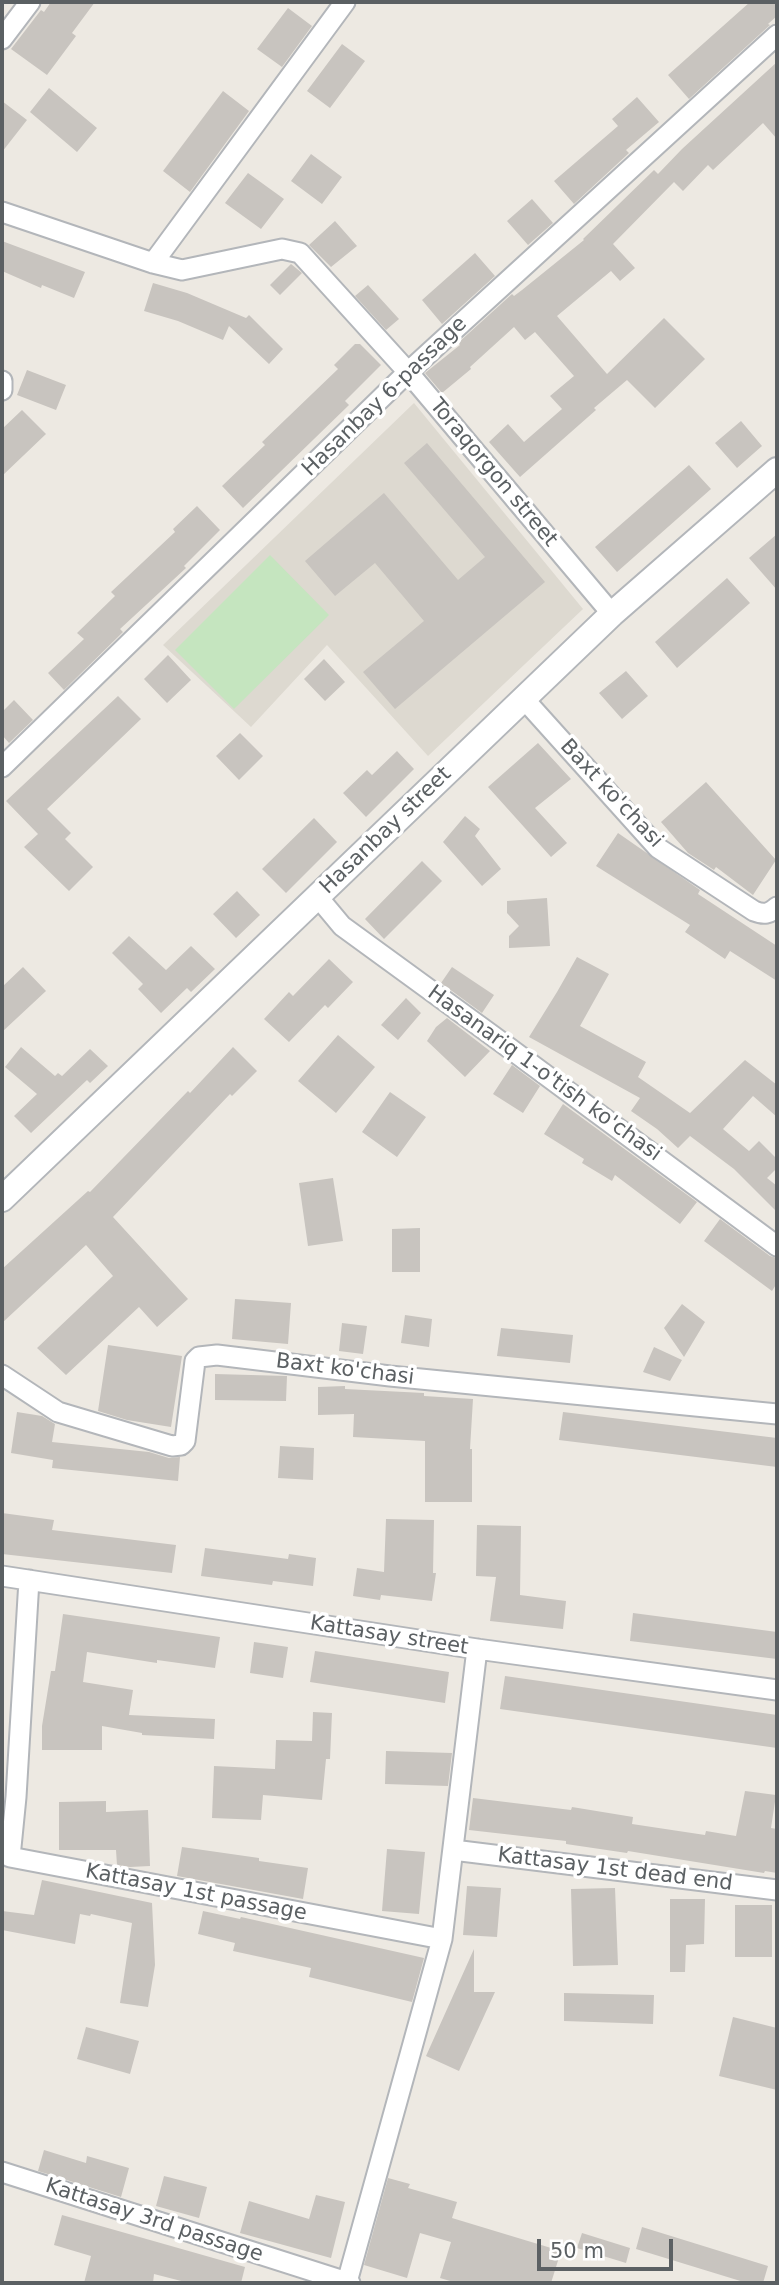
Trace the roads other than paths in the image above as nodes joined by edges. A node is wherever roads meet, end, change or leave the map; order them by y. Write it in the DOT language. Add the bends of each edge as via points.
graph roads {
  1 [pos="30,2"];
  2 [pos="345,2"];
  3 [pos="777,35"];
  4 [pos="2,39"];
  5 [pos="2,212"];
  6 [pos="153,263"];
  7 [pos="408,372"];
  8 [pos="2,381"];
  9 [pos="2,390"];
  10 [pos="777,470"];
  11 [pos="612,614"];
  12 [pos="524,699"];
  13 [pos="2,767"];
  14 [pos="317,896"];
  15 [pos="777,907"];
  16 [pos="2,1199"];
  17 [pos="777,1246"];
  18 [pos="2,1375"];
  19 [pos="777,1414"];
  20 [pos="2,1576"];
  21 [pos="29,1580"];
  22 [pos="477,1650"];
  23 [pos="777,1690"];
  24 [pos="9,1796"];
  25 [pos="453,1850"];
  26 [pos="777,1891"];
  27 [pos="442,1939"];
  28 [pos="2,2172"];
  29 [pos="323,2280"];
  30 [pos="348,2283"];
  1 -- 4 [label="street"];
  2 -- 6 [label="street"];
  3 -- 7 [label="street, Hasanbay 6-passage"];
  5 -- 6 [label="street, Toraqorgon street"];
  6 -- 7 [label="street, Toraqorgon street" via="182,270 282,249 300,253"];
  7 -- 11 [label="street, Toraqorgon street"];
  7 -- 13 [label="street, Hasanbay 6-passage"];
  8 -- 9 [label="street"];
  10 -- 11 [label="street, Hasanbay street"];
  11 -- 12 [label="street, Hasanbay street"];
  12 -- 14 [label="street, Hasanbay street"];
  12 -- 15 [label="street, Baxt ko'chasi" via="658,848 762,915"];
  14 -- 16 [label="street, Hasanbay street"];
  14 -- 17 [label="street, Hasanariq 1-o'tish ko'chasi" via="342,926"];
  18 -- 19 [label="street, Baxt ko'chasi" via="58,1412 172,1446 186,1441 195,1361 217,1355"];
  20 -- 21 [label="street, Kattasay street"];
  21 -- 22 [label="street, Kattasay street"];
  21 -- 24 [label="street, Kattasay 1st passage"];
  22 -- 23 [label="street, Kattasay street"];
  22 -- 25 [label="street"];
  24 -- 27 [label="street, Kattasay 1st passage" via="10,1857"];
  25 -- 26 [label="street, Kattasay 1st dead end"];
  25 -- 27 [label="street"];
  27 -- 30 [label="street"];
  28 -- 29 [label="street, Kattasay 3rd passage"];
  29 -- 30 [label="street, Kattasay 3rd passage"];
}
